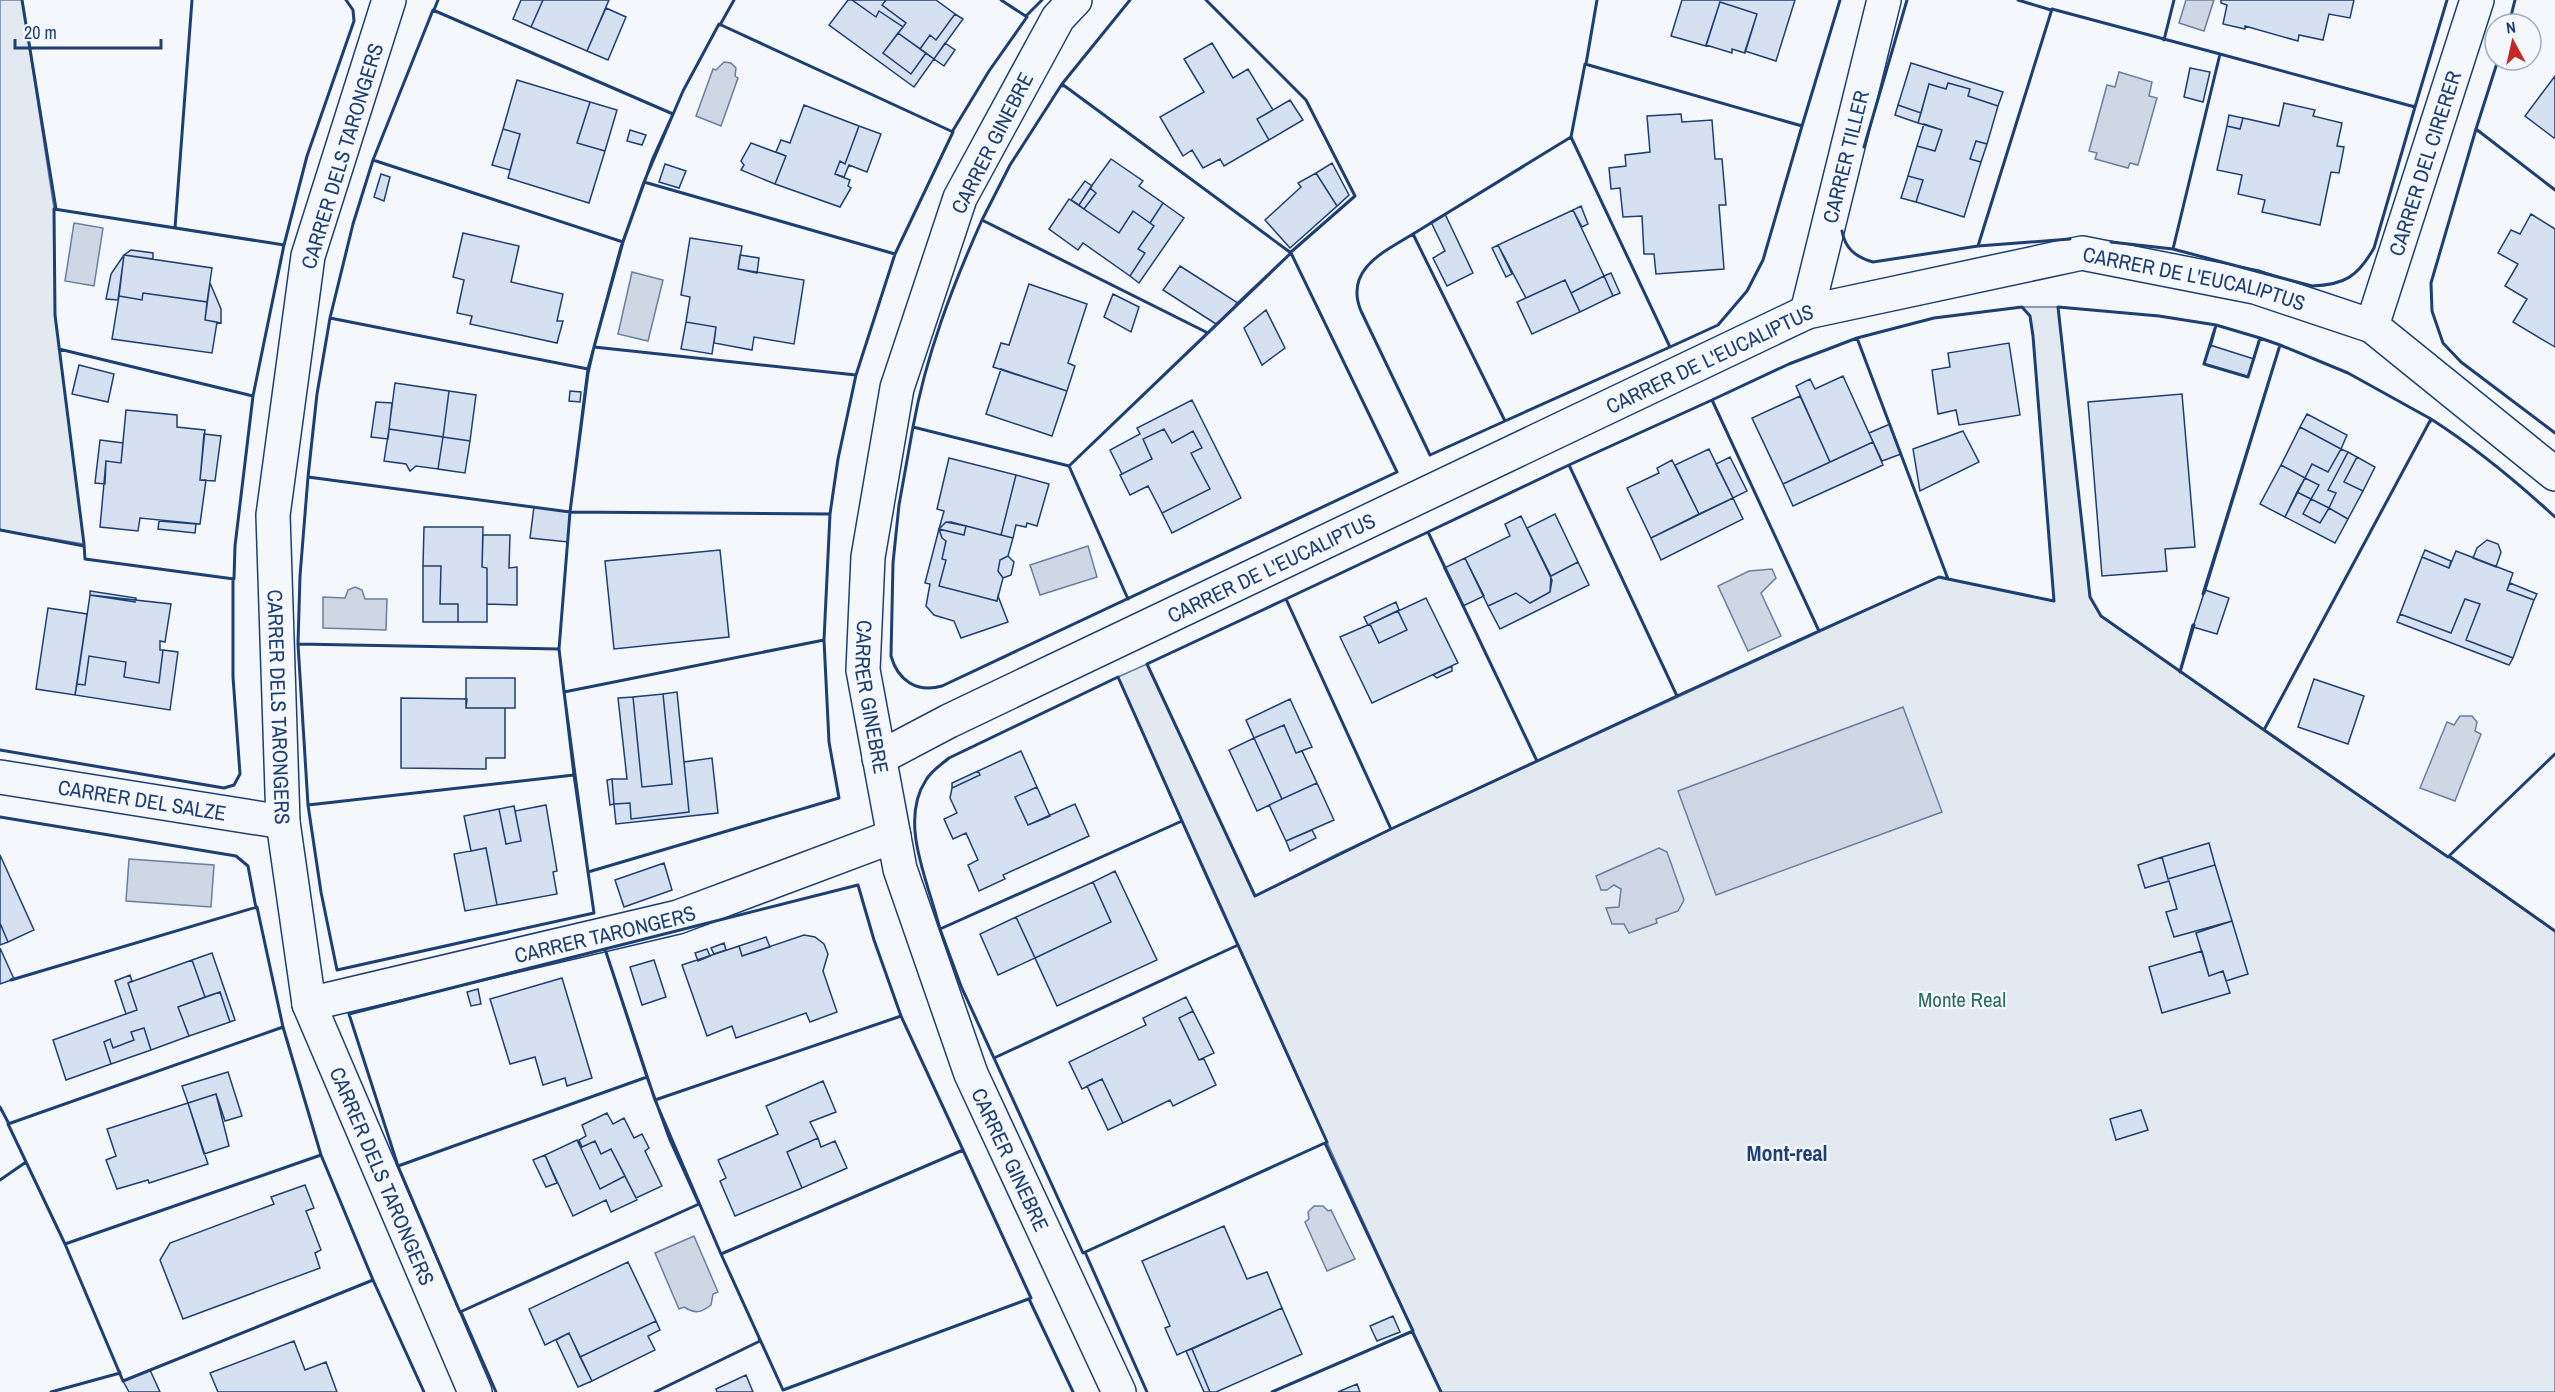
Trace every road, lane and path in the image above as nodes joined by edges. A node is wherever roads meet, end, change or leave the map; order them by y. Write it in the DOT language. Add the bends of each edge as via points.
graph roads {
  1 [pos="389,0"];
  2 [pos="1075,0"];
  3 [pos="1884,0"];
  4 [pos="2477,0"];
  5 [pos="1807,312"];
  6 [pos="2372,326"];
  7 [pos="2555,474"];
  8 [pos="879,758"];
  9 [pos="0,777"];
  10 [pos="283,822"];
  11 [pos="894,836"];
  12 [pos="309,1004"];
  13 [pos="475,1392"];
  14 [pos="1119,1392"];
  1 -- 10 [label="street, CARRER DELS TARONGERS" via="309,256 273,515"];
  2 -- 8 [label="street, CARRER GINEBRE" via="1058,18 960,198 897,388 867,568 863,670"];
  3 -- 5 [label="street, CARRER TILLER"];
  4 -- 6 [label="street, CARRER DEL CIRERER"];
  5 -- 6 [label="street, CARRER DE L'EUCALIPTUS" via="2082,253 2255,287"];
  5 -- 8 [label="street, CARRER DE L'EUCALIPTUS" via="949,721"];
  6 -- 7 [label="street, CARRER DE L'EUCALIPTUS"];
  8 -- 11 [label="street, CARRER GINEBRE"];
  9 -- 10 [label="street, CARRER DEL SALZE"];
  10 -- 12 [label="street, CARRER DELS TARONGERS"];
  11 -- 12 [label="street, CARRER TARONGERS" via="678,917"];
  11 -- 14 [label="street, CARRER GINEBRE" via="900,869 971,1074"];
  12 -- 13 [label="street, CARRER DELS TARONGERS"];
}
